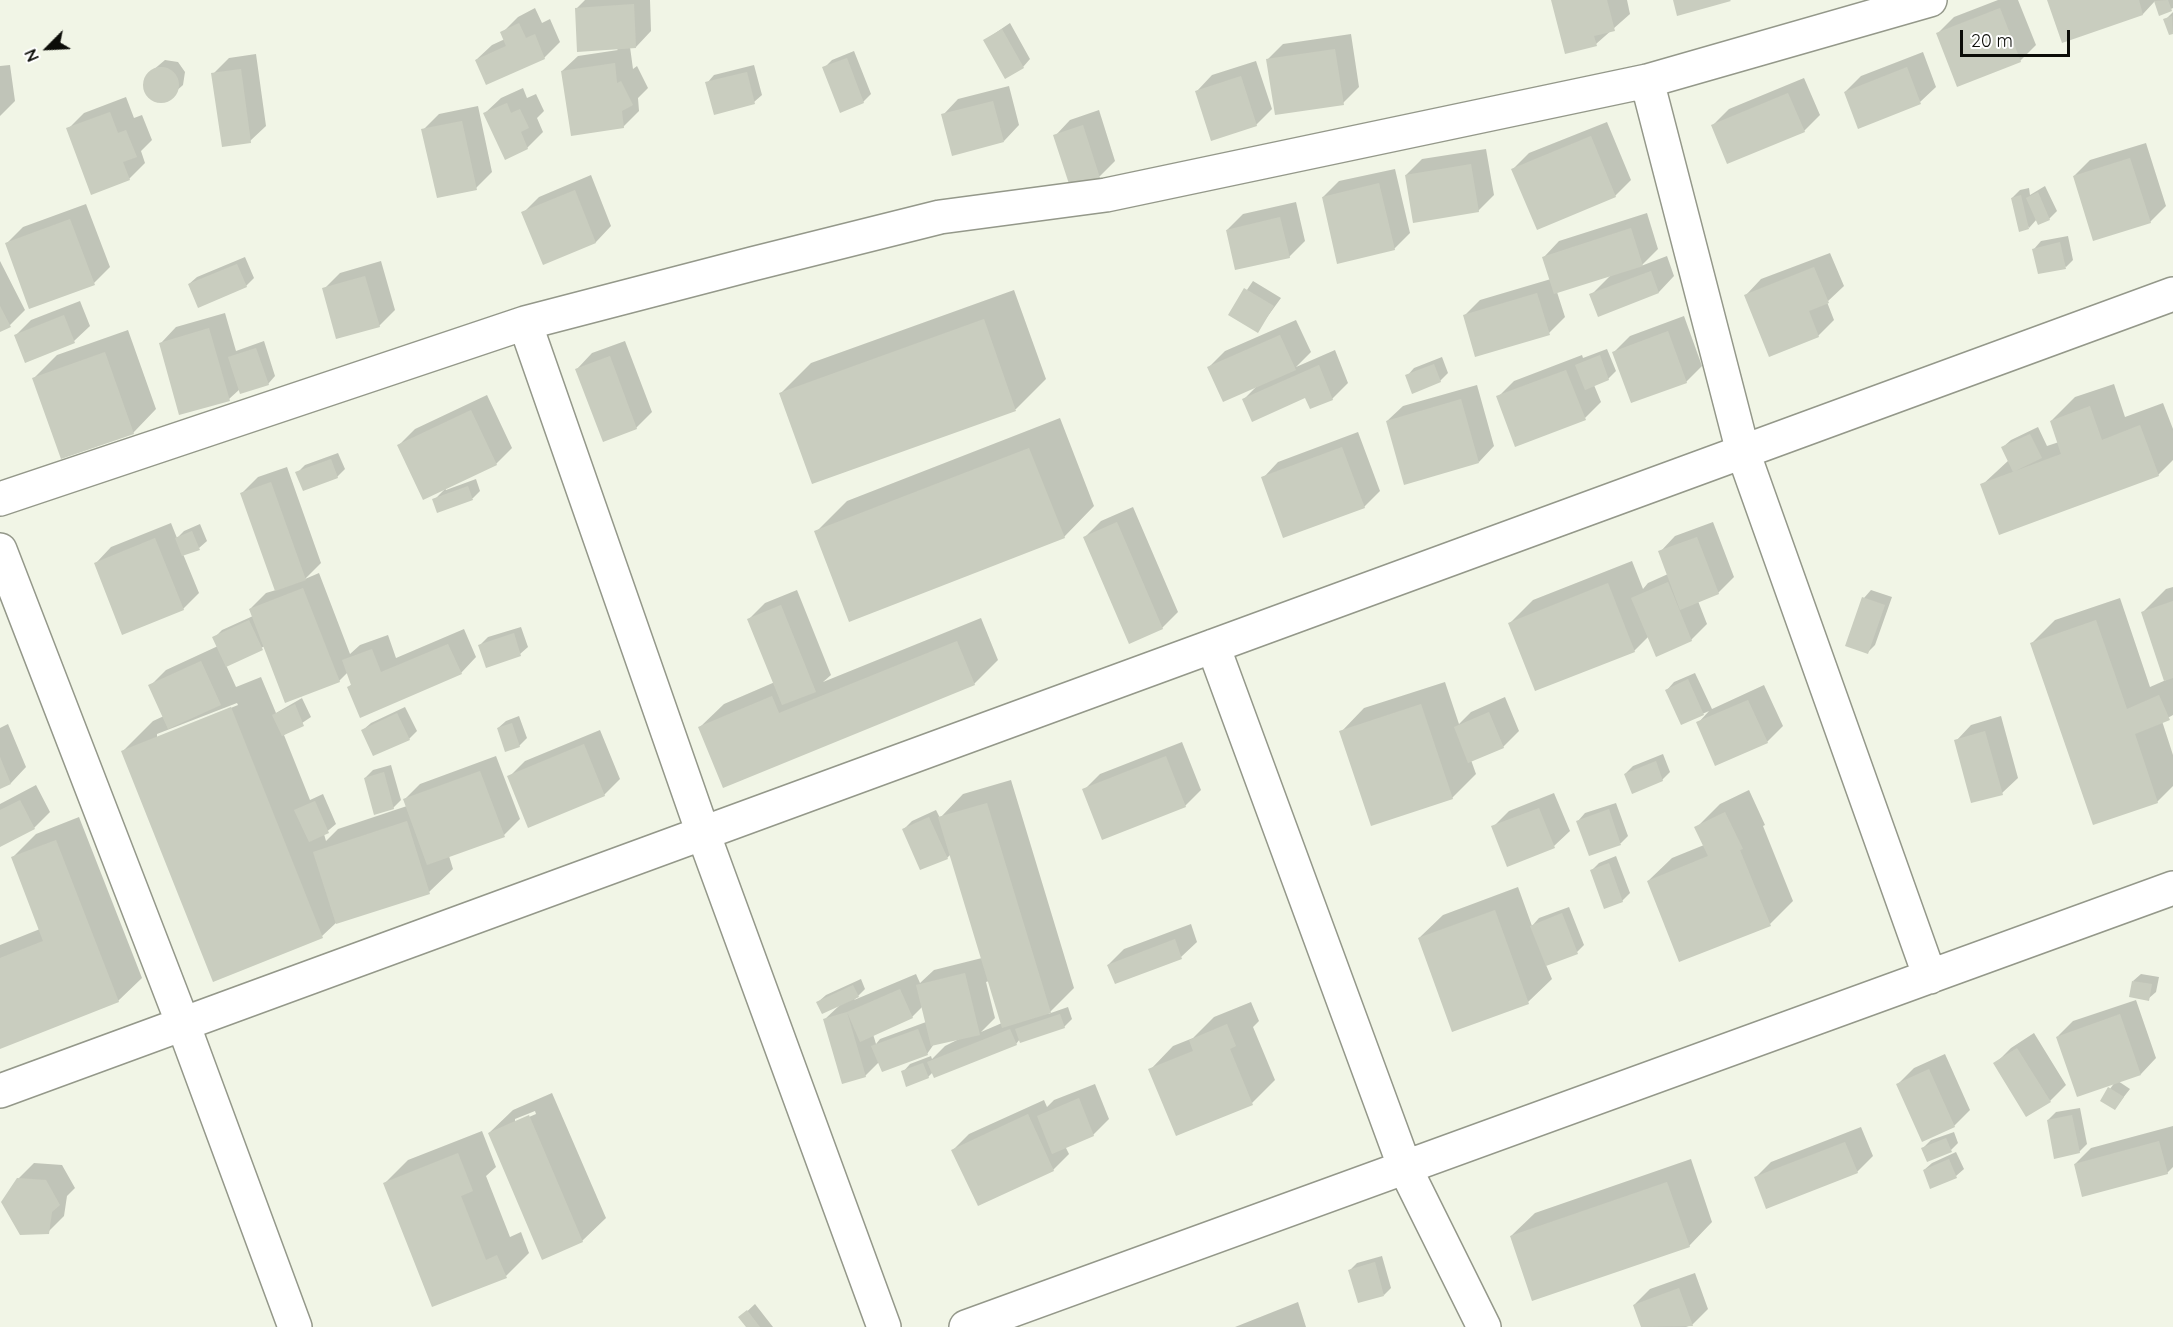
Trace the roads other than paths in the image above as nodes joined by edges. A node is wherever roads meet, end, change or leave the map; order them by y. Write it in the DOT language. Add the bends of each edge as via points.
graph roads {
  1 [pos="1930,0"];
  2 [pos="1647,81"];
  3 [pos="2173,294"];
  4 [pos="525,323"];
  5 [pos="1743,452"];
  6 [pos="0,499"];
  7 [pos="0,550"];
  8 [pos="1213,646"];
  9 [pos="703,833"];
  10 [pos="2173,888"];
  11 [pos="1930,977"];
  12 [pos="183,1024"];
  13 [pos="0,1091"];
  14 [pos="1404,1168"];
  15 [pos="295,1327"];
  16 [pos="884,1327"];
  17 [pos="966,1327"];
  18 [pos="1484,1327"];
  1 -- 2 [label="street"];
  2 -- 4 [label="street" via="1106,195 940,217"];
  2 -- 5 [label="street"];
  3 -- 5 [label="street"];
  4 -- 6 [label="street"];
  4 -- 9 [label="street"];
  5 -- 8 [label="street"];
  5 -- 11 [label="street"];
  7 -- 12 [label="street"];
  8 -- 9 [label="street"];
  8 -- 14 [label="street"];
  9 -- 12 [label="street"];
  9 -- 16 [label="street"];
  10 -- 11 [label="street"];
  11 -- 14 [label="street"];
  12 -- 13 [label="street"];
  12 -- 15 [label="street"];
  14 -- 17 [label="street"];
  14 -- 18 [label="street"];
}
